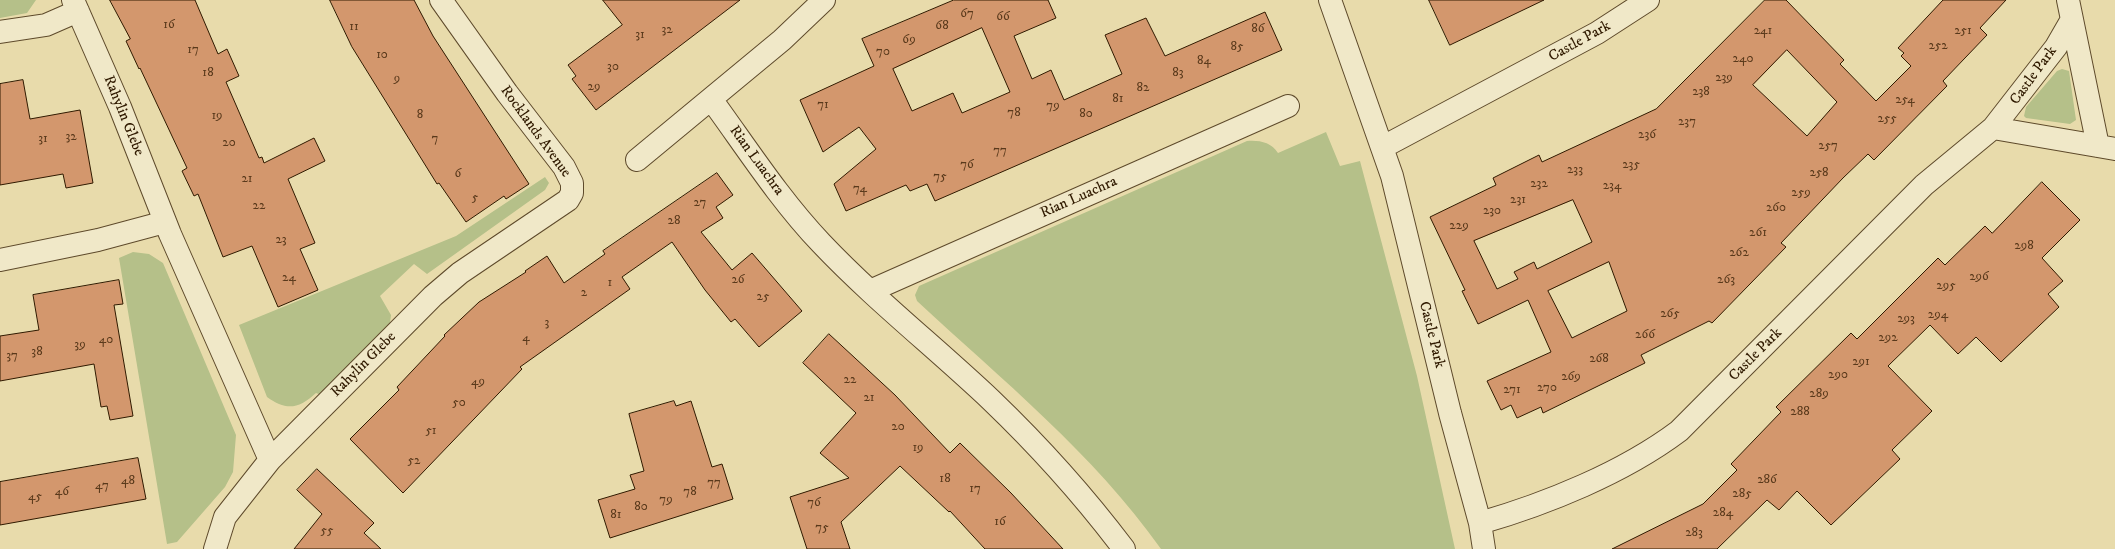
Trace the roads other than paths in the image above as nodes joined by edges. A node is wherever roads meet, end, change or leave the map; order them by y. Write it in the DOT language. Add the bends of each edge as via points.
graph roads {
  1 [pos="441,0"];
  2 [pos="824,0"];
  3 [pos="1330,0"];
  4 [pos="1648,0"];
  5 [pos="76,5"];
  6 [pos="2069,10"];
  7 [pos="0,32"];
  8 [pos="711,99"];
  9 [pos="1288,106"];
  10 [pos="1993,128"];
  11 [pos="1383,146"];
  12 [pos="2106,147"];
  13 [pos="637,160"];
  14 [pos="166,222"];
  15 [pos="0,260"];
  16 [pos="460,273"];
  17 [pos="870,291"];
  18 [pos="270,460"];
  19 [pos="1480,523"];
  20 [pos="216,549"];
  21 [pos="1124,549"];
  22 [pos="1484,549"];
  1 -- 16 [label="street, Rocklands Avenue" via="507,93 564,167 572,183 572,193 568,200"];
  2 -- 8 [label="street" via="782,40"];
  3 -- 11 [label="street, Castle Park"];
  4 -- 11 [label="street, Castle Park" via="1597,33"];
  5 -- 7 [label="street, Rahylin Glebe" via="46,24"];
  5 -- 14 [label="street, Rahylin Glebe"];
  6 -- 10 [label="street, Castle Park" via="2056,47"];
  6 -- 12 [label="street, Castle Park"];
  8 -- 13 [label="street"];
  8 -- 17 [label="street, Rian Luachra" via="798,216 821,243"];
  9 -- 17 [label="street, Rian Luachra"];
  10 -- 12 [label="street, Castle Park"];
  10 -- 19 [label="street, Castle Park" via="1924,185 1679,431 1632,461 1555,498"];
  11 -- 19 [label="street, Castle Park"];
  14 -- 15 [label="street" via="98,240"];
  14 -- 18 [label="street, Rahylin Glebe"];
  16 -- 18 [label="street, Rahylin Glebe" via="433,296"];
  17 -- 21 [label="street, Rian Luachra" via="996,405 1090,503"];
  18 -- 20 [label="street, Rahylin Glebe" via="225,517"];
  19 -- 22 [label="street, Castle Park"];
}
